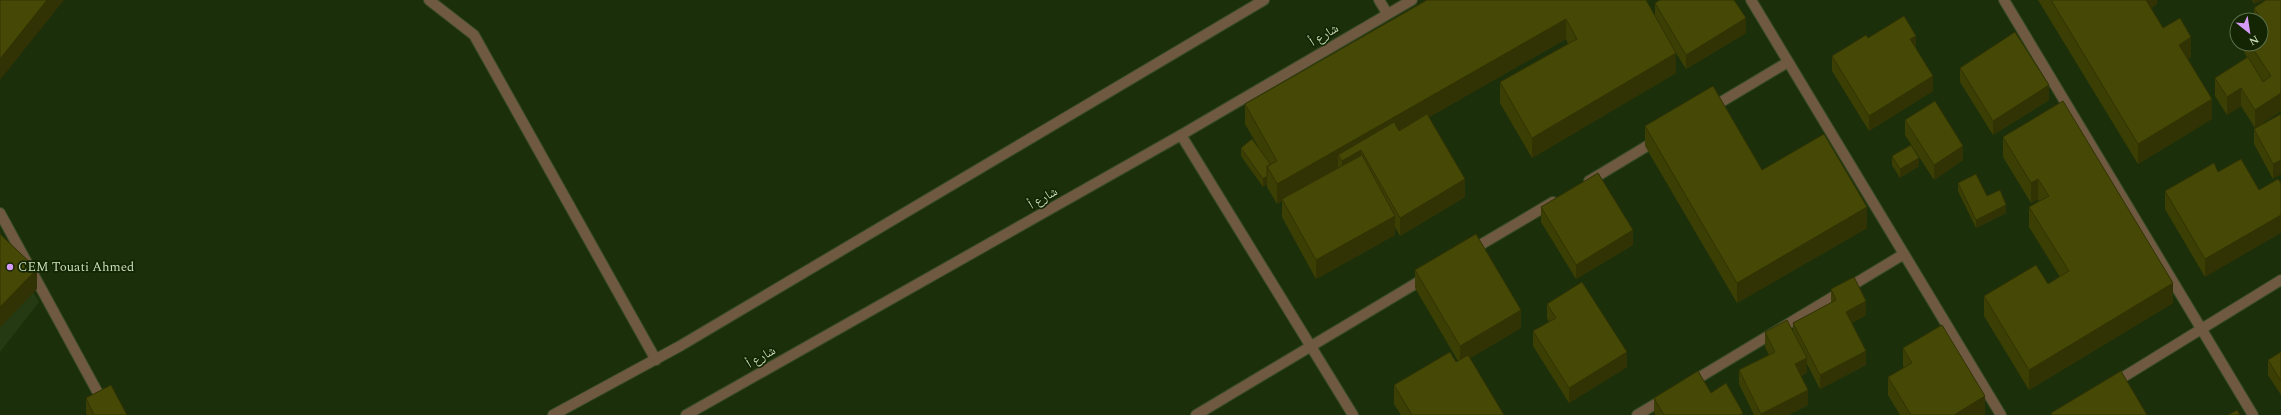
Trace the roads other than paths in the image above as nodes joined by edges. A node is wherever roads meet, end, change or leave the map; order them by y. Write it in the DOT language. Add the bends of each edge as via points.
graph roads {
  1 [pos="429,0"];
  2 [pos="1264,0"];
  3 [pos="1379,0"];
  4 [pos="1412,0"];
  5 [pos="1751,0"];
  6 [pos="2004,0"];
  7 [pos="1387,13"];
  8 [pos="1788,62"];
  9 [pos="1699,115"];
  10 [pos="1181,135"];
  11 [pos="1665,135"];
  12 [pos="1583,184"];
  13 [pos="1562,196"];
  14 [pos="0,213"];
  15 [pos="1904,254"];
  16 [pos="1460,257"];
  17 [pos="1433,274"];
  18 [pos="2281,280"];
  19 [pos="2202,328"];
  20 [pos="1310,347"];
  21 [pos="656,360"];
  22 [pos="2103,390"];
  23 [pos="110,415"];
  24 [pos="554,415"];
  25 [pos="686,415"];
  26 [pos="1196,415"];
  27 [pos="1353,415"];
  28 [pos="1638,415"];
  29 [pos="2001,415"];
  30 [pos="2253,415"];
  1 -- 21 [label="street" via="474,35"];
  2 -- 21 [label="street"];
  3 -- 7 [label="street"];
  4 -- 7 [label="street, شارع أ"];
  5 -- 8 [label="street"];
  6 -- 19 [label="street"];
  7 -- 10 [label="street, شارع أ"];
  8 -- 9 [label="street"];
  8 -- 15 [label="street"];
  10 -- 20 [label="street"];
  10 -- 25 [label="street, شارع أ"];
  11 -- 12 [label="street"];
  13 -- 16 [label="street"];
  14 -- 23 [label="street"];
  15 -- 28 [label="street"];
  15 -- 29 [label="street"];
  17 -- 20 [label="street"];
  18 -- 19 [label="street"];
  19 -- 22 [label="street"];
  19 -- 30 [label="street"];
  20 -- 26 [label="street"];
  20 -- 27 [label="street"];
  21 -- 24 [label="street"];
}
